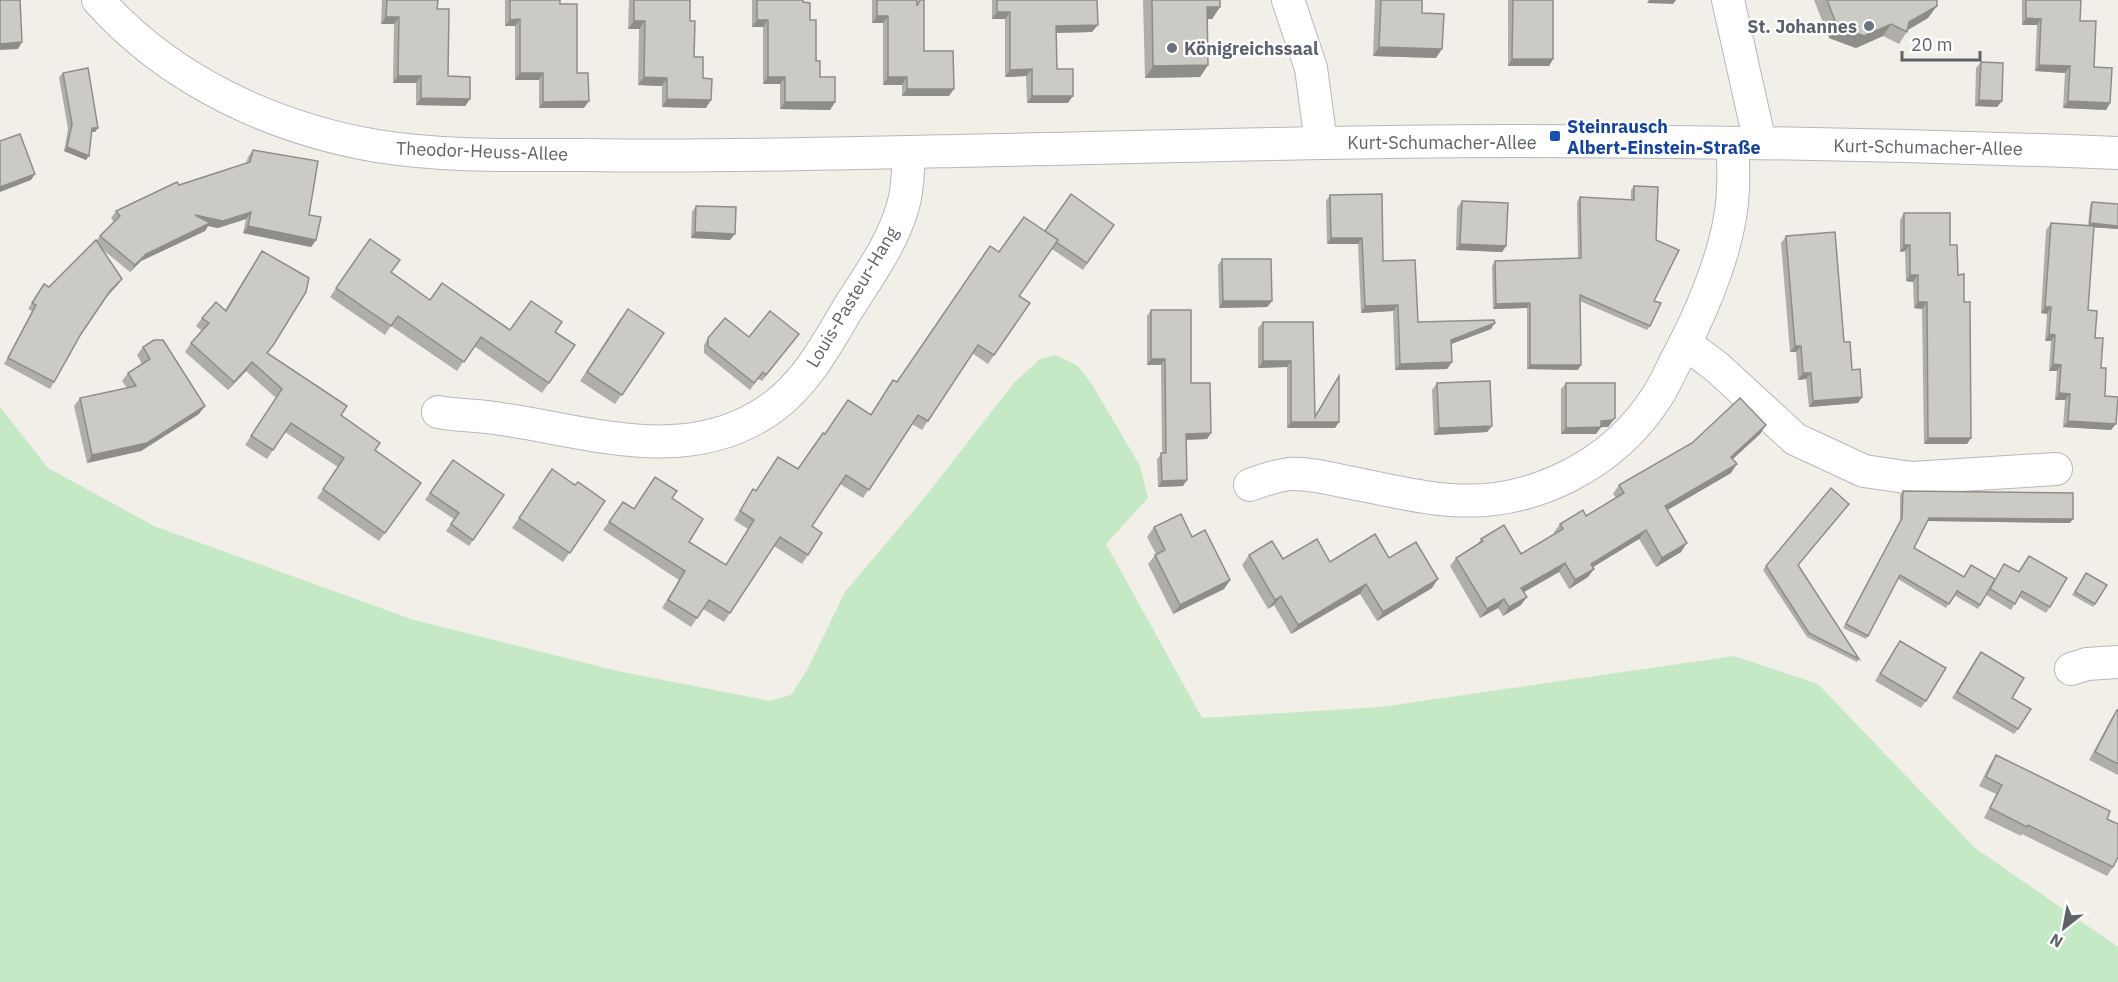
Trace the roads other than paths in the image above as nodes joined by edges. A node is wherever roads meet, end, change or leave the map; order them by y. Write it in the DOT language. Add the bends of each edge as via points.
graph roads {
  1 [pos="98,0"];
  2 [pos="1288,0"];
  3 [pos="1728,0"];
  4 [pos="1320,142"];
  5 [pos="1746,143"];
  6 [pos="909,152"];
  7 [pos="2118,153"];
  8 [pos="1685,343"];
  9 [pos="438,412"];
  10 [pos="2056,469"];
  11 [pos="1250,485"];
  12 [pos="2118,662"];
  13 [pos="2071,669"];
  1 -- 6 [label="street, Theodor-Heuss-Allee" via="148,49 229,99 278,120 377,146 432,153 506,154 752,156"];
  2 -- 4 [label="street" via="1311,68"];
  3 -- 5 [label="street"];
  4 -- 5 [label="street, Kurt-Schumacher-Allee"];
  4 -- 6 [label="street, Kurt-Schumacher-Allee"];
  5 -- 7 [label="street, Kurt-Schumacher-Allee"];
  5 -- 8 [label="street" via="1733,189 1729,224 1704,302"];
  6 -- 9 [label="street, Louis-Pasteur-Hang" via="905,198 890,239 820,355 804,378 774,407 742,426 702,438 663,443"];
  8 -- 10 [label="street" via="1795,439 1864,471 1912,477"];
  8 -- 11 [label="street" via="1658,395 1608,452 1569,477 1536,490 1504,497 1449,500 1292,474"];
  12 -- 13 [label="street"];
}
